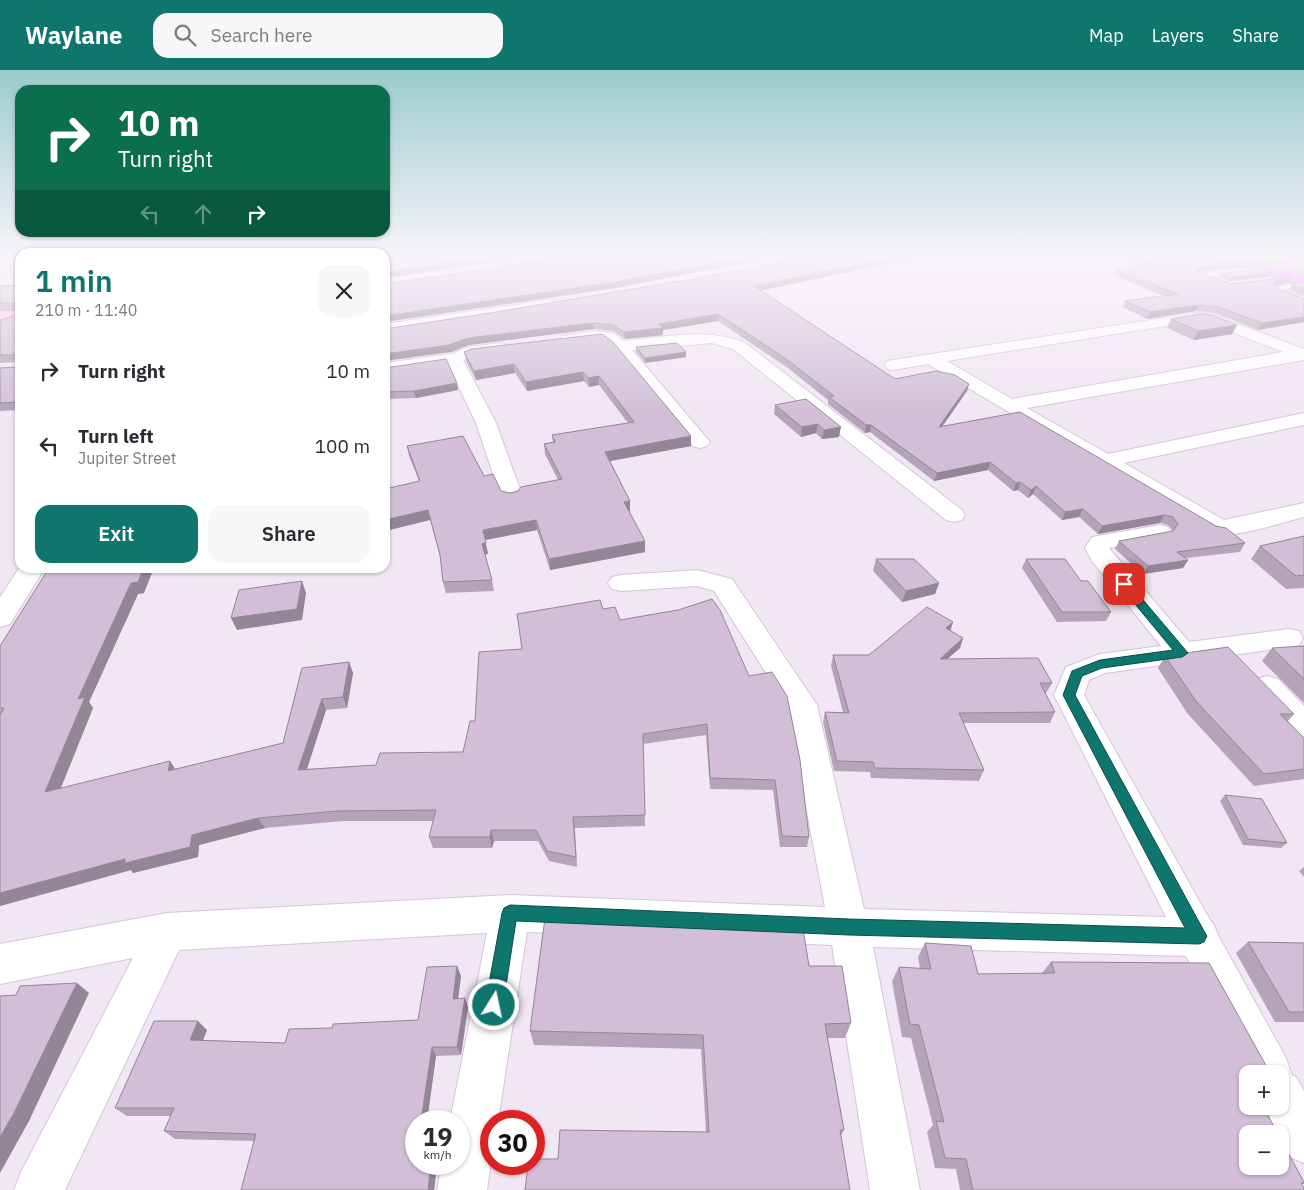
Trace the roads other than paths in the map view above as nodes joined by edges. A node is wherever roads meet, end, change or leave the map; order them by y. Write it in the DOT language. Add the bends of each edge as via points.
graph roads {
  1 [pos="513,309"];
  2 [pos="15,314"];
  3 [pos="0,315"];
  4 [pos="15,316"];
  5 [pos="456,318"];
  6 [pos="0,323"];
  7 [pos="390,328"];
  8 [pos="556,341"];
  9 [pos="517,346"];
  10 [pos="621,346"];
  11 [pos="1301,352"];
  12 [pos="462,355"];
  13 [pos="932,360"];
  14 [pos="893,365"];
  15 [pos="390,367"];
  16 [pos="1010,405"];
  17 [pos="1304,419"];
  18 [pos="700,442"];
  19 [pos="1106,461"];
  20 [pos="511,495"];
  21 [pos="1304,510"];
  22 [pos="954,515"];
  23 [pos="1160,532"];
  24 [pos="29,573"];
  25 [pos="620,583"];
  26 [pos="0,618"];
  27 [pos="1289,638"];
  28 [pos="1228,647"];
  29 [pos="1182,653"];
  30 [pos="1304,724"];
  31 [pos="510,913"];
  32 [pos="849,927"];
  33 [pos="167,932"];
  34 [pos="1199,936"];
  35 [pos="0,964"];
  36 [pos="1265,1065"];
  37 [pos="1289,1110"];
  38 [pos="1304,1139"];
  39 [pos="39,1190"];
  40 [pos="462,1190"];
  41 [pos="895,1190"];
  1 -- 5 [label="street"];
  2 -- 3 [label="main road"];
  4 -- 6 [label="street"];
  5 -- 7 [label="street"];
  5 -- 12 [label="street"];
  8 -- 10 [label="street" via="607,336"];
  9 -- 12 [label="street"];
  10 -- 18 [label="street"];
  10 -- 22 [label="street" via="712,338 739,346"];
  11 -- 13 [label="street" via="1209,318 1196,317"];
  11 -- 16 [label="street"];
  12 -- 15 [label="street"];
  12 -- 20 [label="street"];
  13 -- 14 [label="street"];
  13 -- 16 [label="street"];
  16 -- 19 [label="street"];
  17 -- 19 [label="street"];
  19 -- 21 [label="street" via="1220,528"];
  23 -- 29 [label="street" via="1100,542 1097,548"];
  24 -- 26 [label="street"];
  25 -- 32 [label="street" via="698,578 723,585 736,603 802,705"];
  27 -- 28 [label="street"];
  28 -- 29 [label="street"];
  28 -- 30 [label="street"];
  29 -- 34 [label="street" via="1100,664 1076,674 1069,695"];
  31 -- 32 [label="street"];
  31 -- 33 [label="street"];
  31 -- 40 [label="street"];
  32 -- 34 [label="street"];
  32 -- 41 [label="street"];
  33 -- 35 [label="street"];
  33 -- 39 [label="street"];
  34 -- 36 [label="street"];
  37 -- 38 [label="street"];
}
